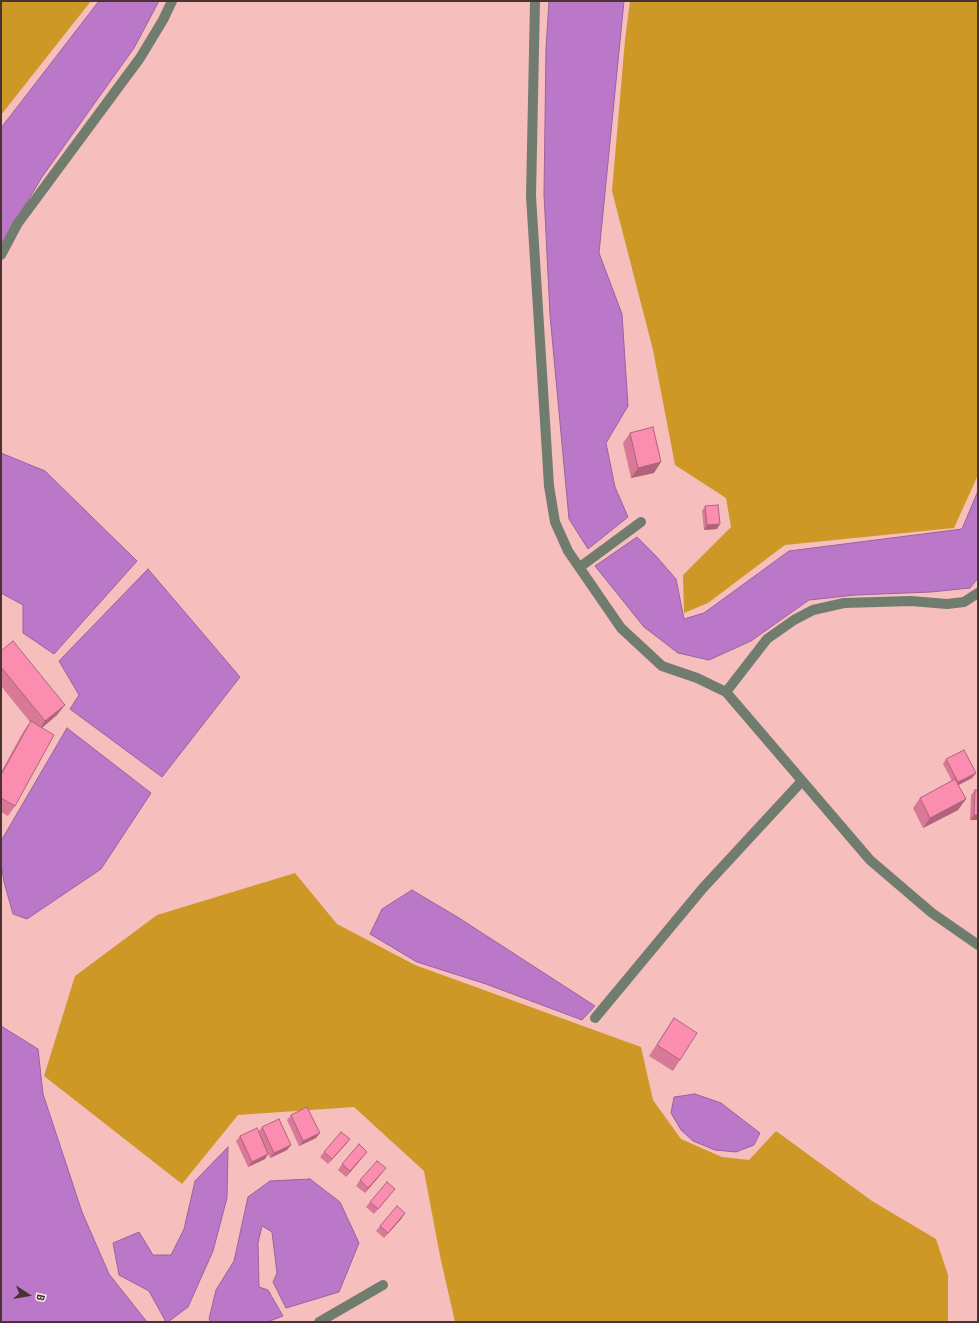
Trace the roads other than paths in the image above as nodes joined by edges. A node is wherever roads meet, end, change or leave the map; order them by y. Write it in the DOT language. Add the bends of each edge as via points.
graph roads {
  1 [pos="172,1"];
  2 [pos="535,1"];
  3 [pos="1,255"];
  4 [pos="641,522"];
  5 [pos="580,567"];
  6 [pos="978,593"];
  7 [pos="726,692"];
  8 [pos="802,781"];
  9 [pos="978,945"];
  10 [pos="596,1018"];
  11 [pos="383,1285"];
  12 [pos="319,1322"];
  1 -- 3 [label="street" via="140,58 18,223"];
  2 -- 5 [label="street" via="531,196 549,486 555,522 568,550"];
  4 -- 5 [label="street"];
  5 -- 7 [label="street" via="621,628 662,666 697,678"];
  6 -- 7 [label="street" via="964,602 947,604 911,601 844,603 813,610 767,639"];
  7 -- 8 [label="street"];
  8 -- 9 [label="street" via="870,860 932,913"];
  8 -- 10 [label="street" via="703,888"];
  11 -- 12 [label="street"];
}
